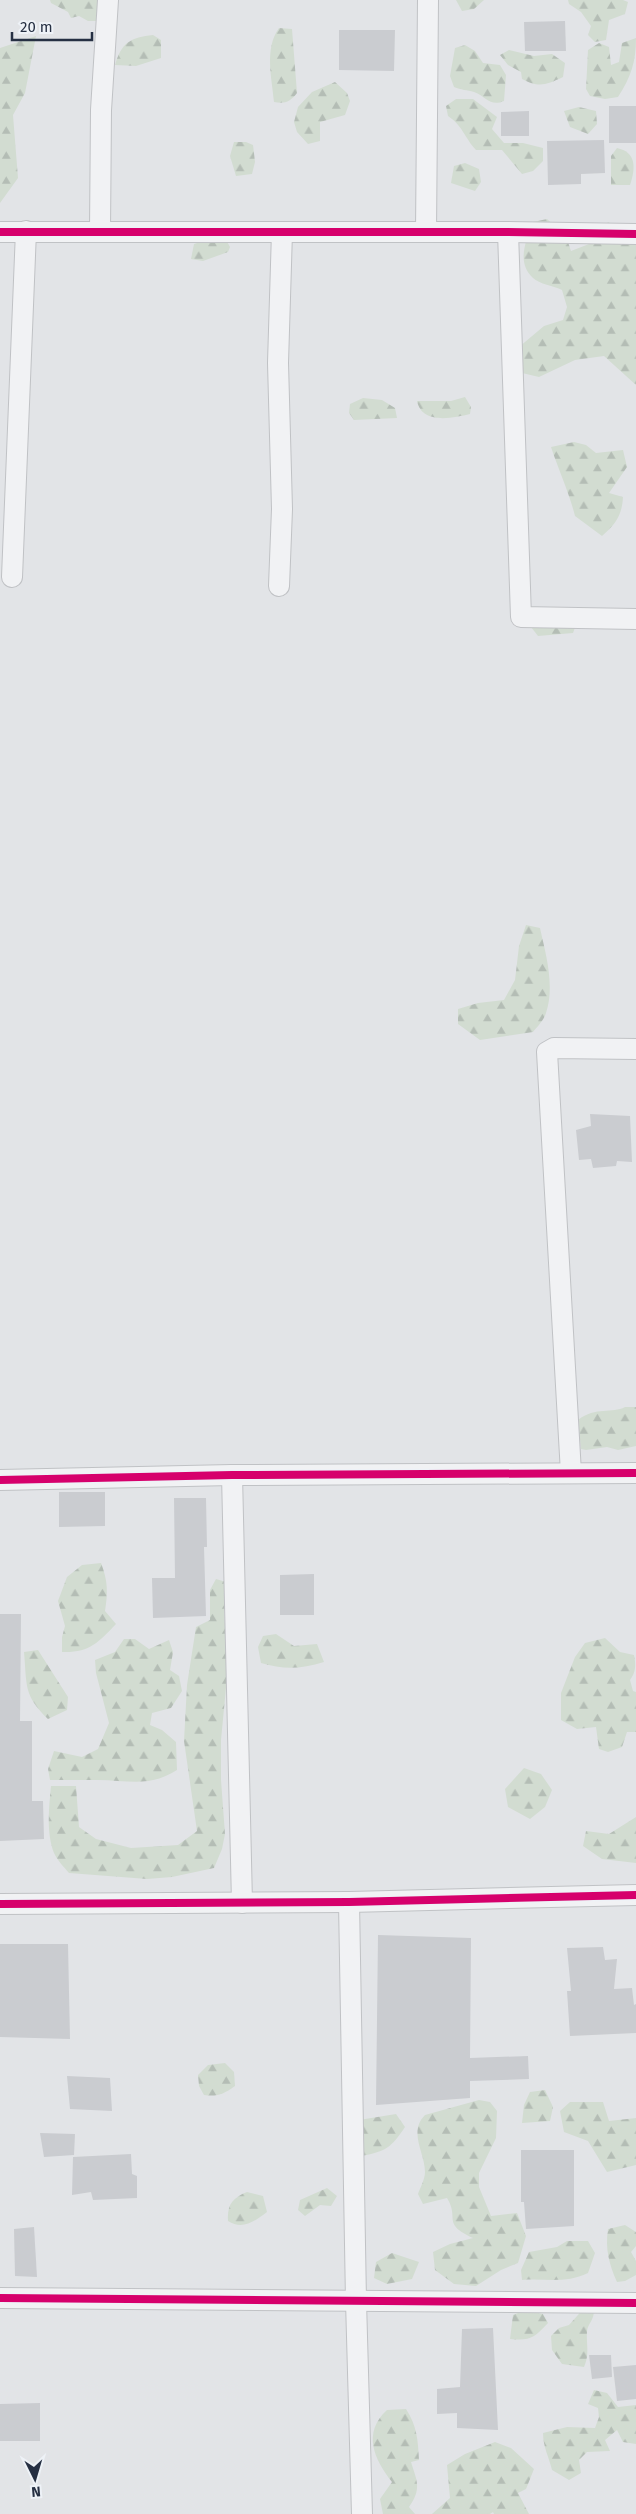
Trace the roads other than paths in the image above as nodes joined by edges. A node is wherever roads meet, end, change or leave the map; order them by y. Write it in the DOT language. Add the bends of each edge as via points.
graph roads {
  1 [pos="108,0"];
  2 [pos="428,0"];
  3 [pos="26,231"];
  4 [pos="100,231"];
  5 [pos="0,232"];
  6 [pos="282,232"];
  7 [pos="426,232"];
  8 [pos="508,232"];
  9 [pos="636,234"];
  10 [pos="12,577"];
  11 [pos="279,586"];
  12 [pos="636,619"];
  13 [pos="636,1049"];
  14 [pos="571,1473"];
  15 [pos="636,1473"];
  16 [pos="232,1475"];
  17 [pos="0,1480"];
  18 [pos="636,1895"];
  19 [pos="349,1902"];
  20 [pos="242,1903"];
  21 [pos="0,1904"];
  22 [pos="0,2298"];
  23 [pos="356,2301"];
  24 [pos="636,2303"];
  25 [pos="362,2514"];
  1 -- 4 [label="street" via="101,110"];
  2 -- 7 [label="street"];
  3 -- 4 [label="street"];
  3 -- 5 [label="street"];
  3 -- 10 [label="street"];
  4 -- 6 [label="street"];
  6 -- 7 [label="street"];
  6 -- 11 [label="street" via="278,363 282,509"];
  7 -- 8 [label="street"];
  8 -- 9 [label="street"];
  8 -- 12 [label="street" via="521,617"];
  13 -- 14 [label="street" via="554,1048 547,1052"];
  14 -- 15 [label="street"];
  14 -- 16 [label="street"];
  16 -- 17 [label="street"];
  16 -- 20 [label="street"];
  18 -- 19 [label="street"];
  19 -- 20 [label="street"];
  19 -- 23 [label="street"];
  20 -- 21 [label="street"];
  22 -- 23 [label="street"];
  23 -- 24 [label="street"];
  23 -- 25 [label="street"];
}
